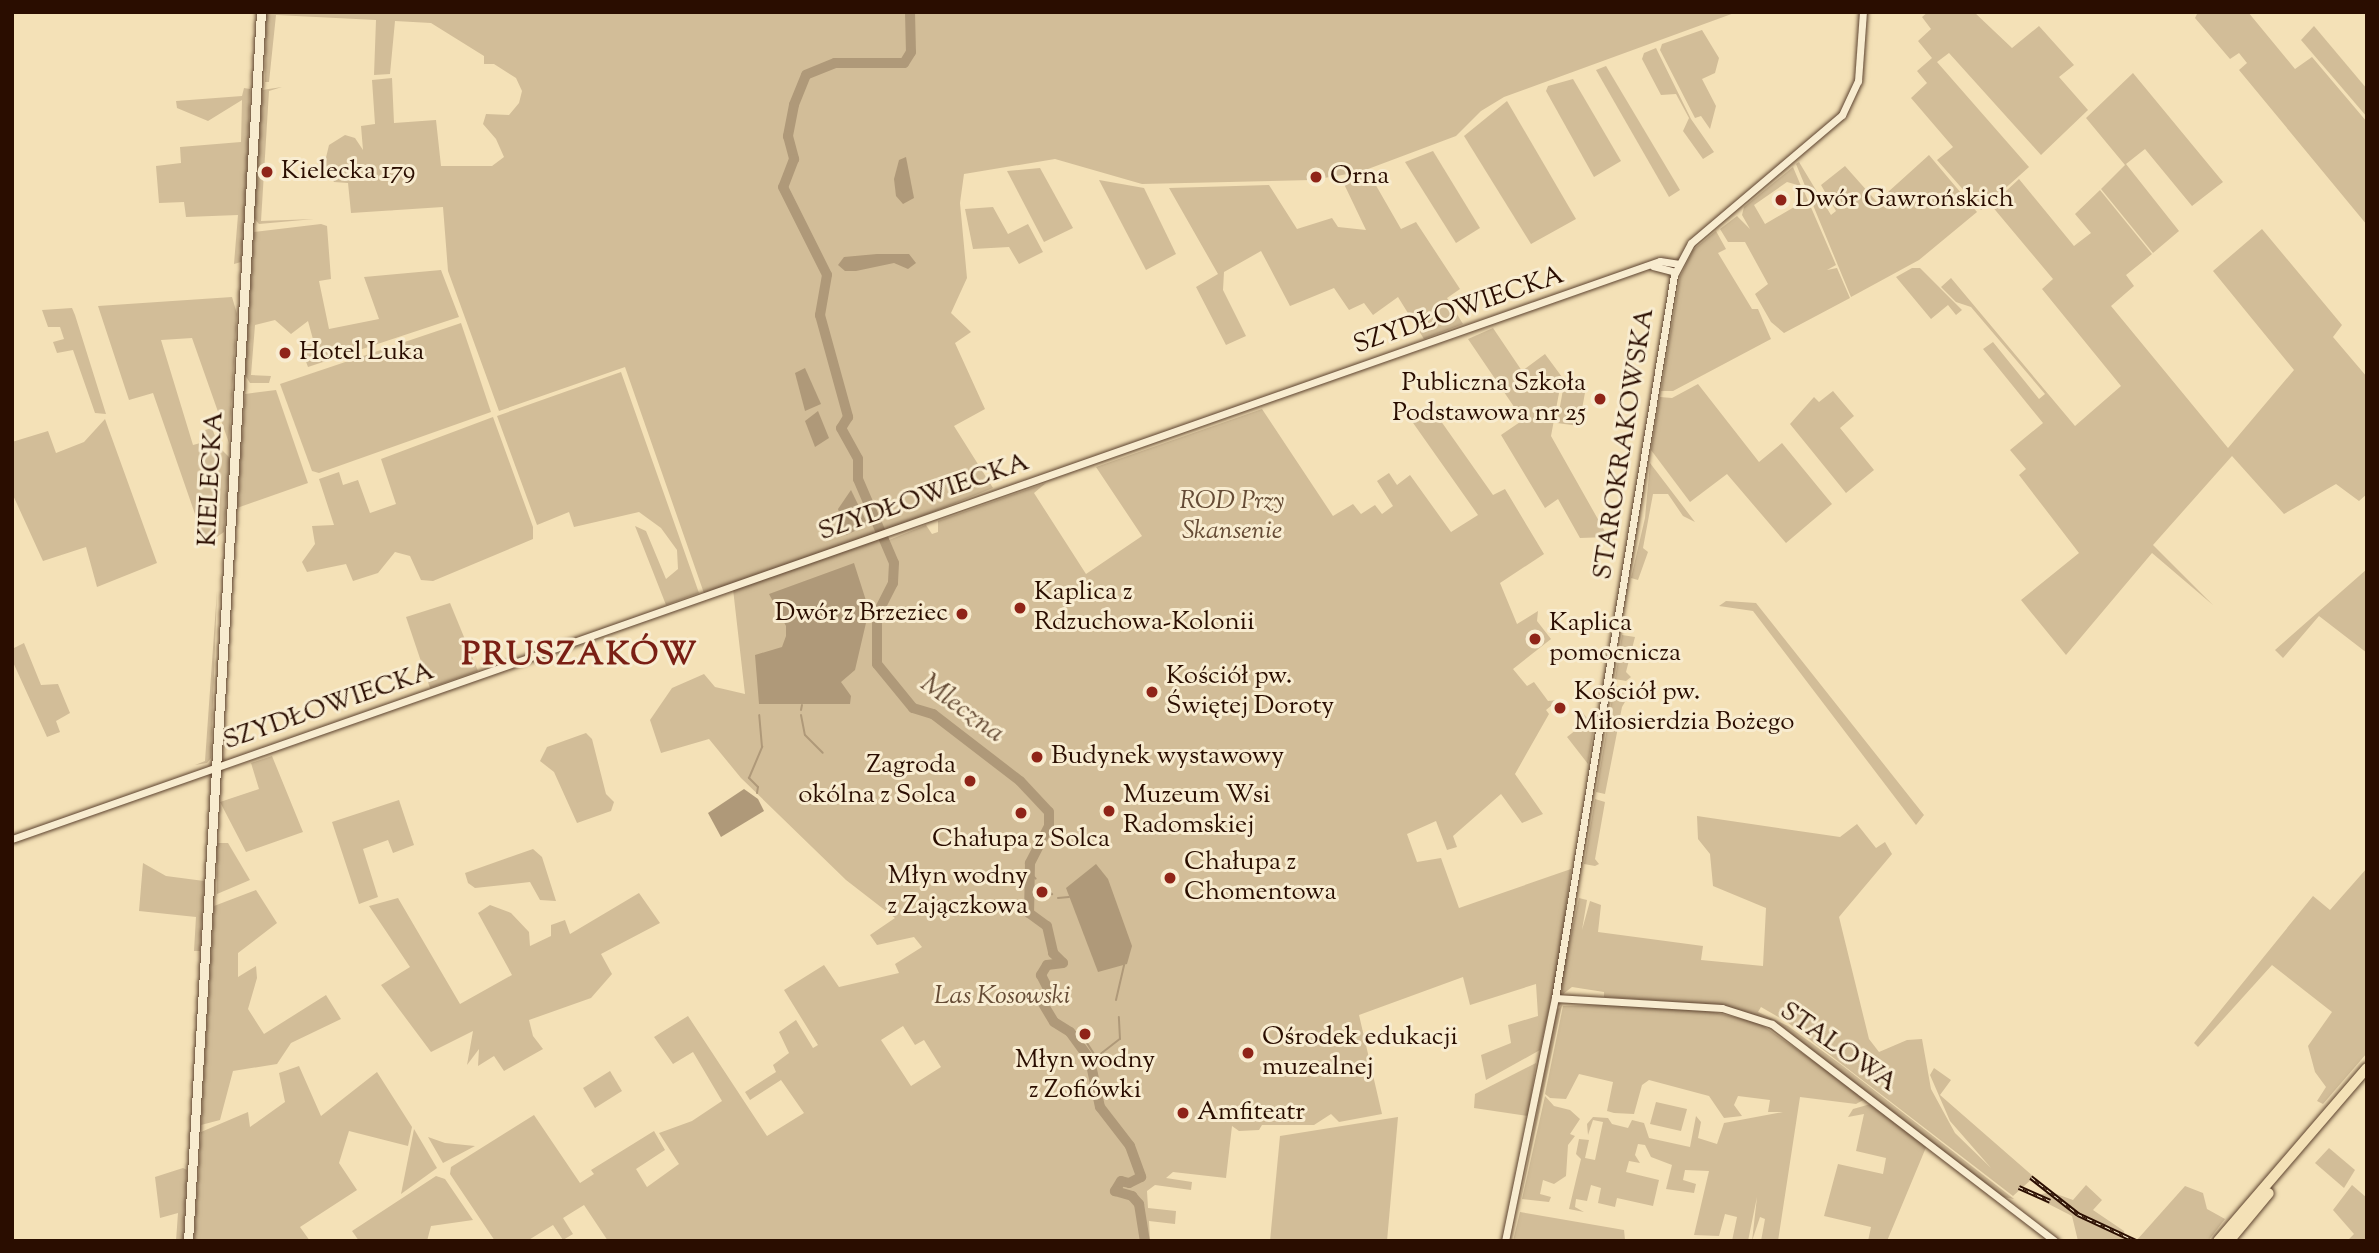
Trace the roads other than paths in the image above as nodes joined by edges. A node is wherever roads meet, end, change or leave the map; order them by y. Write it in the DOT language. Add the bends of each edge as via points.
graph roads {
  1 [pos="261,12"];
  2 [pos="1863,12"];
  3 [pos="1676,268"];
  4 [pos="216,768"];
  5 [pos="12,839"];
  6 [pos="1555,998"];
  7 [pos="2367,1068"];
  8 [pos="2367,1077"];
  9 [pos="188,1241"];
  10 [pos="1505,1241"];
  11 [pos="2055,1241"];
  12 [pos="2218,1241"];
  13 [pos="2229,1241"];
  1 -- 4 [label="main road, KIELECKA"];
  2 -- 3 [label="street, STAROKRAKOWSKA" via="1857,81 1842,115 1698,236"];
  3 -- 4 [label="street, SZYDŁOWIECKA" via="1663,260"];
  3 -- 6 [label="street, STAROKRAKOWSKA"];
  4 -- 5 [label="street, SZYDŁOWIECKA"];
  4 -- 9 [label="main road, KIELECKA"];
  6 -- 10 [label="street, STAROKRAKOWSKA"];
  6 -- 11 [label="street, STALOWA" via="1722,1008 1772,1024"];
  7 -- 12 [label="main road"];
  8 -- 13 [label="main road"];
}
